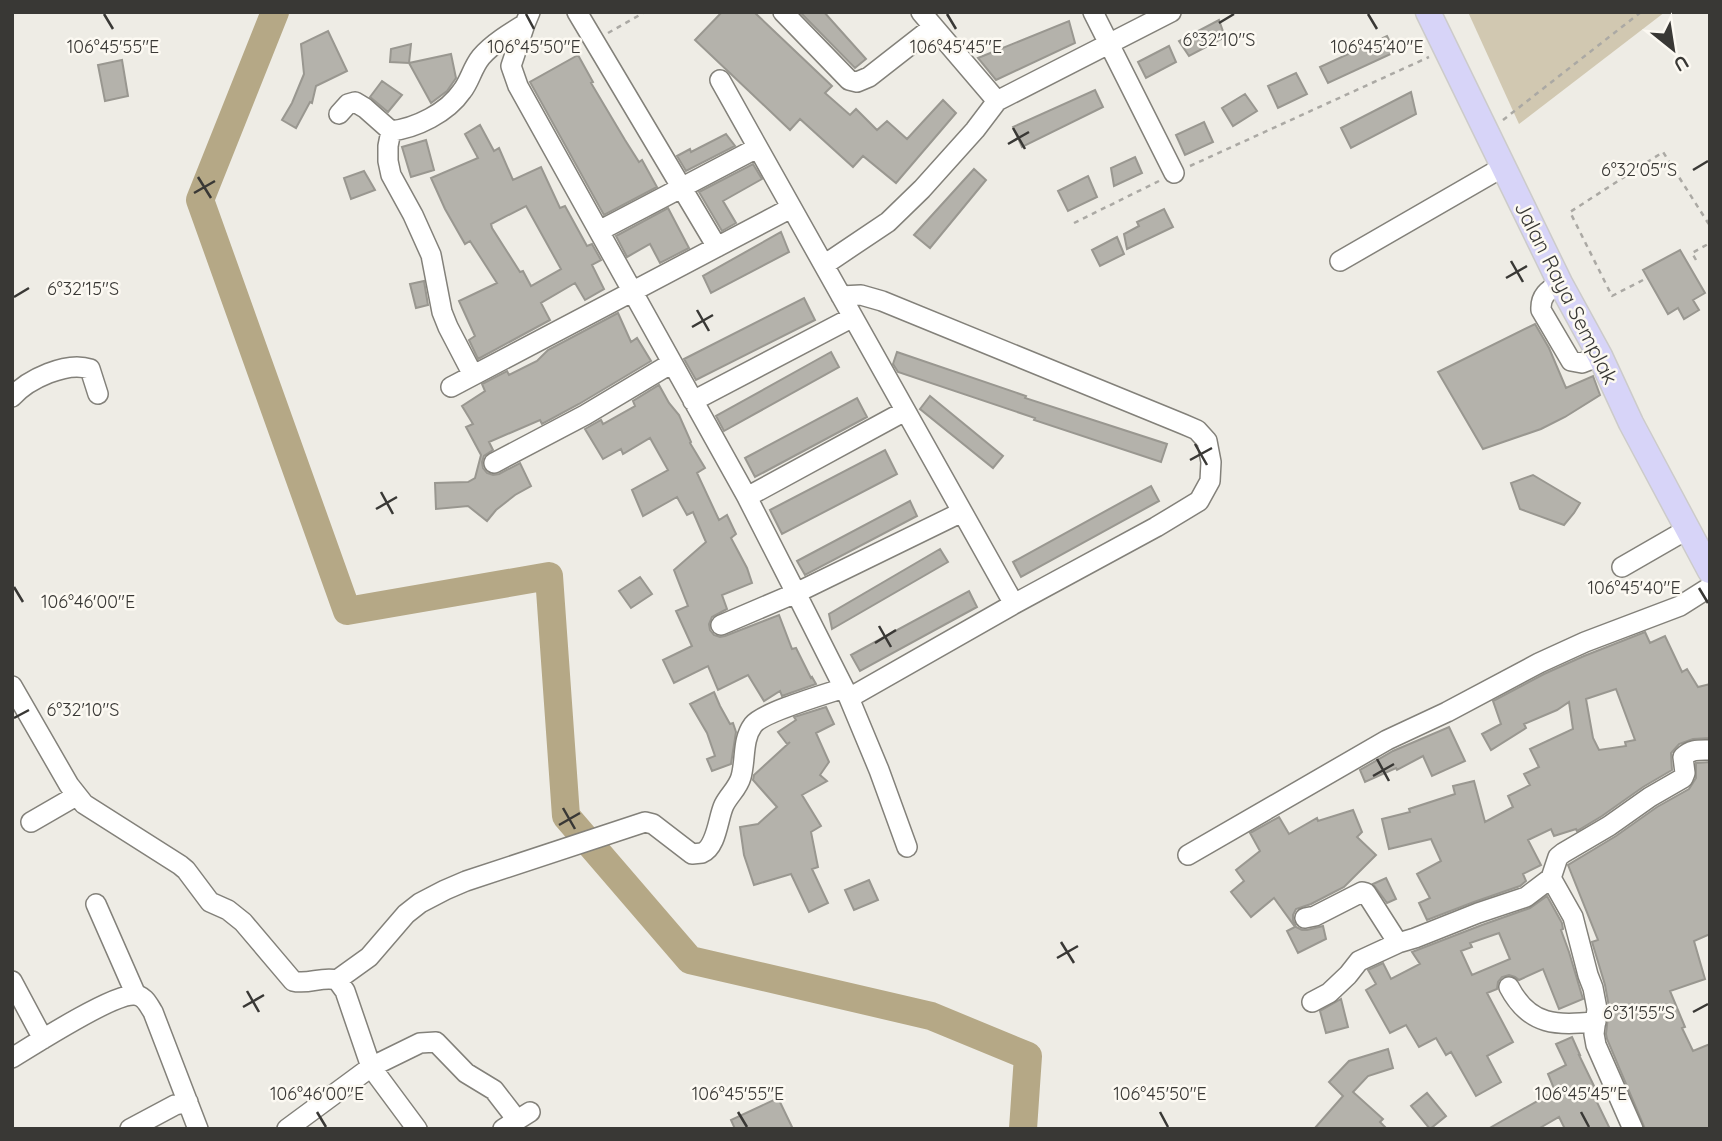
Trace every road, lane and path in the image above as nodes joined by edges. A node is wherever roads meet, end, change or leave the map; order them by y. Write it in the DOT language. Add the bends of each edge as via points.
graph roads {
  1 [pos="577,12"];
  2 [pos="645,12"];
  3 [pos="783,12"];
  4 [pos="1093,12"];
  5 [pos="1171,12"];
  6 [pos="1428,12"];
  7 [pos="1641,12"];
  8 [pos="527,18"];
  9 [pos="927,20"];
  10 [pos="593,41"];
  11 [pos="1109,44"];
  12 [pos="1446,49"];
  13 [pos="720,80"];
  14 [pos="997,102"];
  15 [pos="339,114"];
  16 [pos="1511,114"];
  17 [pos="391,131"];
  18 [pos="757,148"];
  19 [pos="1503,167"];
  20 [pos="1174,173"];
  21 [pos="681,187"];
  22 [pos="791,208"];
  23 [pos="1074,223"];
  24 [pos="1710,226"];
  25 [pos="599,231"];
  26 [pos="1710,243"];
  27 [pos="717,247"];
  28 [pos="1696,260"];
  29 [pos="1340,261"];
  30 [pos="824,265"];
  31 [pos="1643,280"];
  32 [pos="633,291"];
  33 [pos="841,296"];
  34 [pos="853,317"];
  35 [pos="672,363"];
  36 [pos="474,375"];
  37 [pos="451,387"];
  38 [pos="98,394"];
  39 [pos="12,397"];
  40 [pos="693,401"];
  41 [pos="905,411"];
  42 [pos="494,464"];
  43 [pos="747,497"];
  44 [pos="962,512"];
  45 [pos="1688,529"];
  46 [pos="1622,567"];
  47 [pos="1710,571"];
  48 [pos="1710,587"];
  49 [pos="796,593"];
  50 [pos="1014,604"];
  51 [pos="721,625"];
  52 [pos="12,686"];
  53 [pos="846,693"];
  54 [pos="1710,750"];
  55 [pos="76,796"];
  56 [pos="31,822"];
  57 [pos="906,847"];
  58 [pos="1188,855"];
  59 [pos="1551,878"];
  60 [pos="96,904"];
  61 [pos="1305,918"];
  62 [pos="1398,943"];
  63 [pos="337,980"];
  64 [pos="12,981"];
  65 [pos="1509,987"];
  66 [pos="136,995"];
  67 [pos="1312,1002"];
  68 [pos="1596,1022"];
  69 [pos="43,1039"];
  70 [pos="12,1058"];
  71 [pos="371,1067"];
  72 [pos="188,1102"];
  73 [pos="516,1120"];
  74 [pos="130,1129"];
  75 [pos="198,1129"];
  76 [pos="287,1129"];
  77 [pos="417,1129"];
  78 [pos="1633,1129"];
  1 -- 10 [label="street"];
  2 -- 10 [label="path"];
  3 -- 9 [label="street" via="849,80 857,82 869,77"];
  4 -- 11 [label="street"];
  5 -- 11 [label="street"];
  6 -- 12 [label="main road, Jalan Raya Semplak"];
  7 -- 16 [label="path"];
  8 -- 17 [label="street" via="482,55 463,91 442,111"];
  8 -- 25 [label="street" via="513,56 513,76"];
  9 -- 14 [label="street"];
  10 -- 21 [label="street"];
  11 -- 14 [label="street"];
  11 -- 20 [label="street"];
  12 -- 19 [label="main road, Jalan Raya Semplak"];
  12 -- 20 [label="path"];
  13 -- 18 [label="street"];
  14 -- 30 [label="street" via="888,222"];
  15 -- 17 [label="street" via="355,102"];
  17 -- 36 [label="street" via="387,146 391,175 432,255 442,312"];
  18 -- 21 [label="street"];
  18 -- 22 [label="street"];
  19 -- 29 [label="street"];
  19 -- 45 [label="main road, Jalan Raya Semplak"];
  20 -- 23 [label="path"];
  21 -- 25 [label="street"];
  21 -- 27 [label="street"];
  22 -- 27 [label="street"];
  22 -- 30 [label="street"];
  24 -- 31 [label="path" via="1663,152 1570,212 1612,296"];
  25 -- 32 [label="street"];
  26 -- 28 [label="path" via="1692,253"];
  27 -- 32 [label="street"];
  30 -- 33 [label="street"];
  32 -- 35 [label="street"];
  32 -- 36 [label="street"];
  33 -- 34 [label="street"];
  33 -- 50 [label="street" via="882,301 1197,430 1207,441 1210,481 1199,501"];
  34 -- 40 [label="street"];
  34 -- 41 [label="street"];
  35 -- 40 [label="street"];
  35 -- 42 [label="street"];
  36 -- 37 [label="street"];
  38 -- 39 [label="street" via="90,369 79,366 38,378"];
  40 -- 43 [label="street"];
  41 -- 43 [label="street"];
  41 -- 44 [label="street"];
  43 -- 49 [label="street"];
  44 -- 49 [label="street"];
  44 -- 50 [label="street"];
  45 -- 46 [label="street"];
  45 -- 47 [label="main road, Jalan Raya Semplak"];
  48 -- 58 [label="street" via="1680,607 1585,642 1387,740"];
  49 -- 51 [label="street"];
  49 -- 53 [label="street"];
  50 -- 53 [label="street"];
  52 -- 55 [label="street"];
  53 -- 57 [label="street" via="880,770"];
  53 -- 63 [label="street" via="779,711 753,725 745,743 741,777 725,803 708,849 702,853 692,855 645,822 466,881 420,903 369,957"];
  54 -- 59 [label="street" via="1687,753 1683,778 1563,853"];
  55 -- 56 [label="street"];
  55 -- 63 [label="street" via="93,812 186,870 206,898 243,922 293,981"];
  59 -- 62 [label="street" via="1526,897"];
  59 -- 68 [label="street" via="1573,917 1595,999"];
  60 -- 66 [label="street"];
  61 -- 62 [label="street" via="1366,893"];
  62 -- 67 [label="street" via="1359,961 1329,993"];
  63 -- 71 [label="street"];
  64 -- 69 [label="street"];
  65 -- 68 [label="street" via="1524,1008 1544,1021"];
  66 -- 69 [label="street" via="115,1000"];
  66 -- 72 [label="street" via="153,1012"];
  68 -- 78 [label="street" via="1596,1045"];
  69 -- 70 [label="street"];
  71 -- 73 [label="street" via="420,1042 436,1042 466,1073 494,1090"];
  71 -- 76 [label="street"];
  71 -- 77 [label="street"];
  72 -- 74 [label="street"];
  72 -- 75 [label="street"];
}
